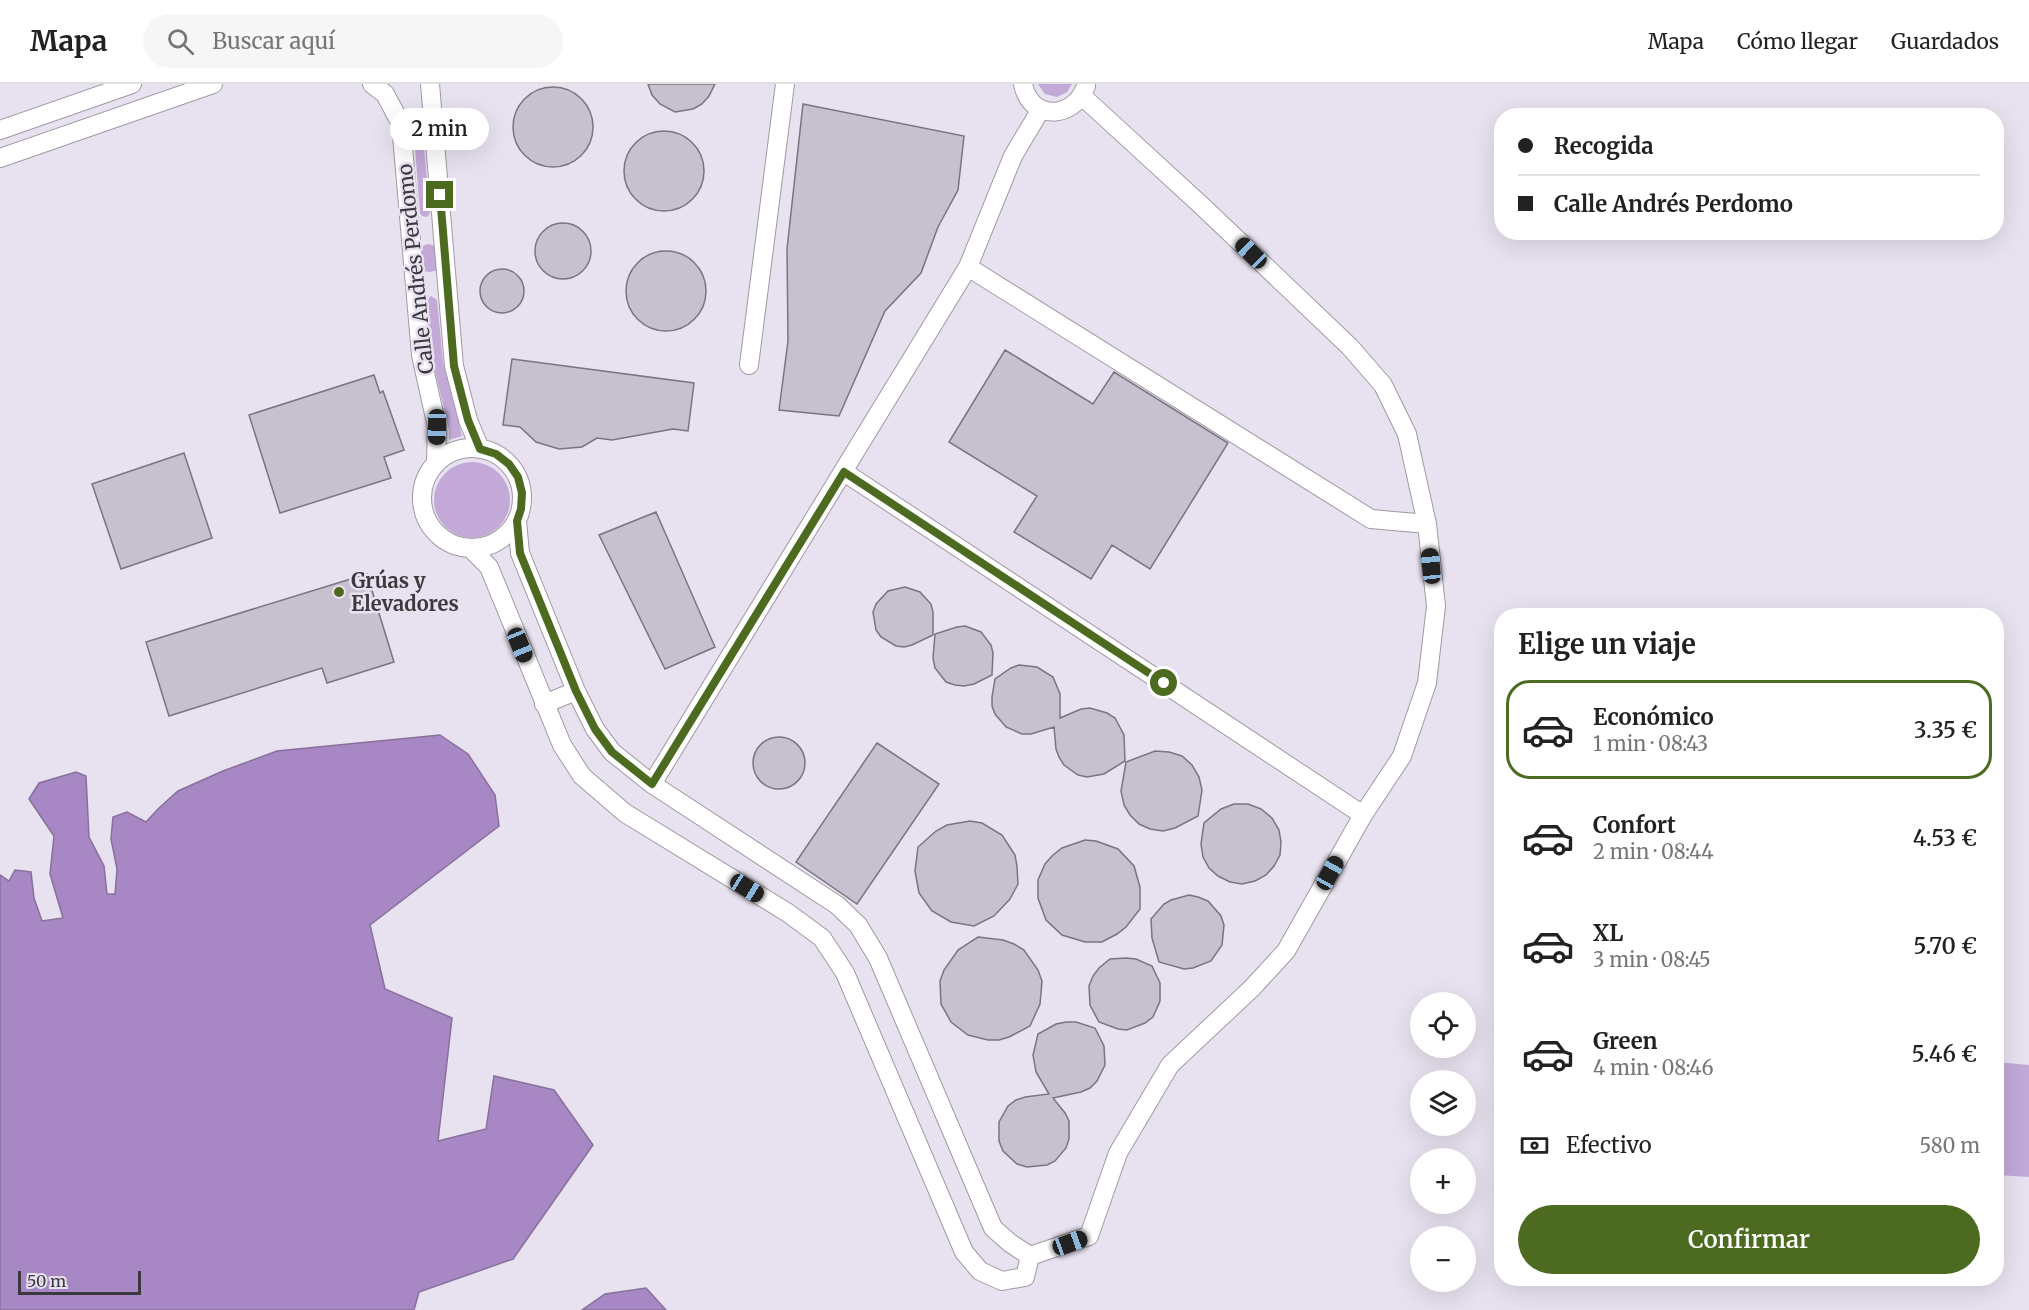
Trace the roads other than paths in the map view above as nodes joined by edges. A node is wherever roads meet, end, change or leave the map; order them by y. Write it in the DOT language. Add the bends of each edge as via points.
graph roads {
  1 [pos="132,84"];
  2 [pos="213,84"];
  3 [pos="372,84"];
  4 [pos="430,84"];
  5 [pos="785,84"];
  6 [pos="1023,84"];
  7 [pos="1084,90"];
  8 [pos="1041,109"];
  9 [pos="0,129"];
  10 [pos="0,158"];
  11 [pos="968,267"];
  12 [pos="749,365"];
  13 [pos="480,449"];
  14 [pos="436,464"];
  15 [pos="844,472"];
  16 [pos="517,521"];
  17 [pos="1427,524"];
  18 [pos="470,548"];
  19 [pos="576,691"];
  20 [pos="544,704"];
  21 [pos="652,784"];
  22 [pos="1363,815"];
  23 [pos="1030,1256"];
  1 -- 9 [label="street"];
  2 -- 10 [label="street"];
  3 -- 14 [label="street, Calle Andrés Perdomo" via="385,94 401,124 421,356 437,427"];
  4 -- 13 [label="street, Calle Andrés Perdomo" via="454,366"];
  5 -- 12 [label="street"];
  6 -- 8 [label="street" via="1027,96"];
  7 -- 8 [label="street" via="1069,109"];
  7 -- 17 [label="street" via="1350,347 1383,386 1407,434"];
  8 -- 11 [label="street" via="1013,156"];
  11 -- 15 [label="street"];
  11 -- 17 [label="street" via="1371,519"];
  13 -- 14 [label="street" via="449,454"];
  13 -- 16 [label="street" via="496,454 518,477 522,493"];
  14 -- 18 [label="street" via="423,487 425,514 441,537"];
  15 -- 21 [label="street"];
  15 -- 22 [label="street"];
  16 -- 18 [label="street" via="497,541"];
  16 -- 19 [label="street" via="520,553"];
  17 -- 22 [label="street" via="1436,606 1426,683 1402,756"];
  18 -- 20 [label="street" via="489,567"];
  19 -- 20 [label="street"];
  19 -- 21 [label="street" via="612,752"];
  20 -- 23 [label="street" via="562,745 582,776 625,813 822,938 844,973 964,1252 980,1271 1002,1281 1025,1277"];
  21 -- 23 [label="street" via="837,905 858,925 878,958 993,1228"];
  22 -- 23 [label="street" via="1286,951 1170,1065 1118,1153 1089,1236"];
}
